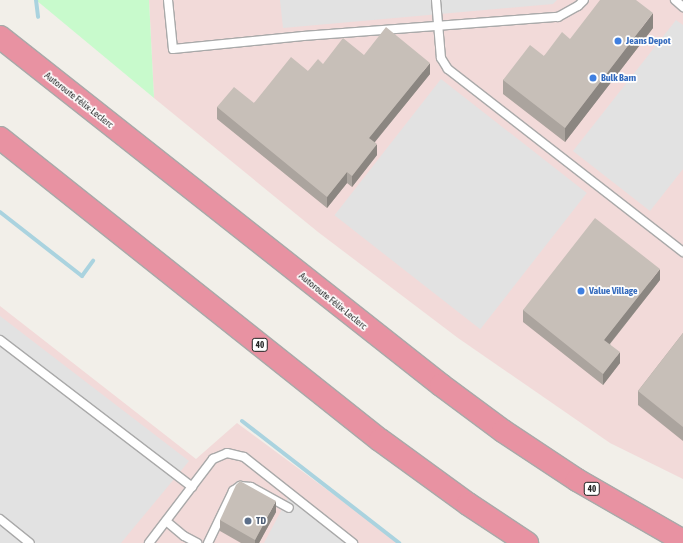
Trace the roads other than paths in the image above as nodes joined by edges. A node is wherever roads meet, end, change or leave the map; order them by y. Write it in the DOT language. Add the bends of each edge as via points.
graph roads {
  1 [pos="168,0"];
  2 [pos="436,0"];
  3 [pos="584,0"];
  4 [pos="675,0"];
  5 [pos="683,7"];
  6 [pos="438,25"];
  7 [pos="0,37"];
  8 [pos="0,138"];
  9 [pos="683,252"];
  10 [pos="0,340"];
  11 [pos="192,487"];
  12 [pos="289,508"];
  13 [pos="0,519"];
  14 [pos="166,521"];
  15 [pos="186,540"];
  16 [pos="683,541"];
  17 [pos="30,543"];
  18 [pos="149,543"];
  19 [pos="197,543"];
  20 [pos="208,543"];
  21 [pos="353,543"];
  22 [pos="527,543"];
  1 -- 6 [label="lane" via="173,49"];
  2 -- 6 [label="lane"];
  3 -- 6 [label="lane" via="558,16"];
  4 -- 5 [label="lane"];
  6 -- 9 [label="lane" via="442,58 448,69"];
  7 -- 16 [label="highway, Autoroute Félix-Leclerc / 40" via="440,385 577,480"];
  8 -- 22 [label="highway, 40" via="380,440"];
  10 -- 11 [label="lane"];
  11 -- 14 [label="lane"];
  11 -- 21 [label="lane" via="213,460 227,453 244,457"];
  12 -- 20 [label="lane" via="251,487 240,486 233,492"];
  13 -- 17 [label="lane"];
  14 -- 15 [label="lane"];
  14 -- 18 [label="lane"];
  15 -- 19 [label="lane"];
}
